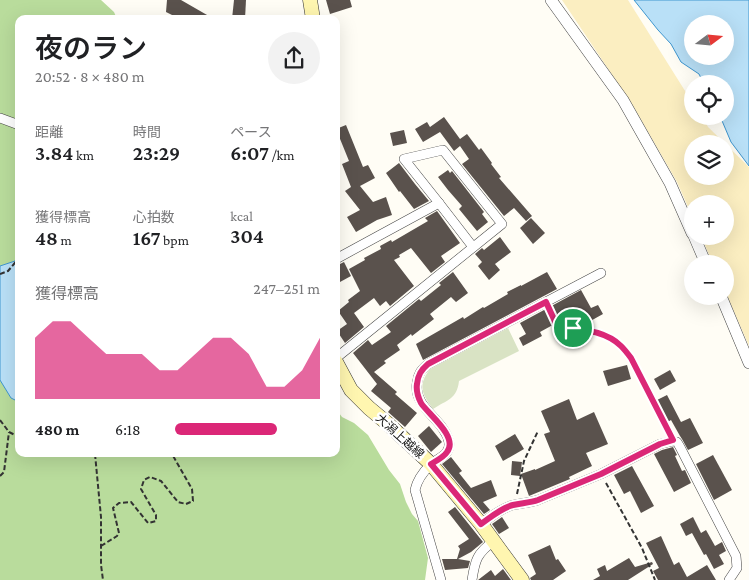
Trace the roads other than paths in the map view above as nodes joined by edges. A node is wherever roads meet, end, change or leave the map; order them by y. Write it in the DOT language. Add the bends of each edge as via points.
graph roads {
  1 [pos="310,0"];
  2 [pos="551,0"];
  3 [pos="313,15"];
  4 [pos="0,118"];
  5 [pos="15,124"];
  6 [pos="439,203"];
  7 [pos="684,215"];
  8 [pos="473,248"];
  9 [pos="340,257"];
  10 [pos="601,273"];
  11 [pos="725,305"];
  12 [pos="340,355"];
  13 [pos="749,363"];
  14 [pos="340,369"];
  15 [pos="431,464"];
  16 [pos="481,524"];
  17 [pos="494,541"];
  18 [pos="441,580"];
  19 [pos="472,580"];
  20 [pos="522,580"];
  21 [pos="728,580"];
  1 -- 3 [label="main road"];
  2 -- 7 [label="street" via="623,100"];
  4 -- 5 [label="street"];
  6 -- 8 [label="street"];
  6 -- 8 [label="street" via="404,159 443,150 502,224"];
  6 -- 9 [label="street"];
  8 -- 12 [label="street"];
  10 -- 15 [label="street" via="420,370 416,387 418,396 444,429 450,446 448,452"];
  11 -- 13 [label="street"];
  14 -- 15 [label="main road, 大潟上越線" via="351,390"];
  15 -- 16 [label="main road, 大潟上越線"];
  15 -- 18 [label="street" via="416,483 415,490"];
  16 -- 17 [label="main road, 大潟上越線"];
  16 -- 21 [label="street" via="515,504 538,500 673,440 680,447 736,556 737,568"];
  17 -- 19 [label="street" via="478,554"];
  17 -- 20 [label="main road, 大潟上越線"];
}
